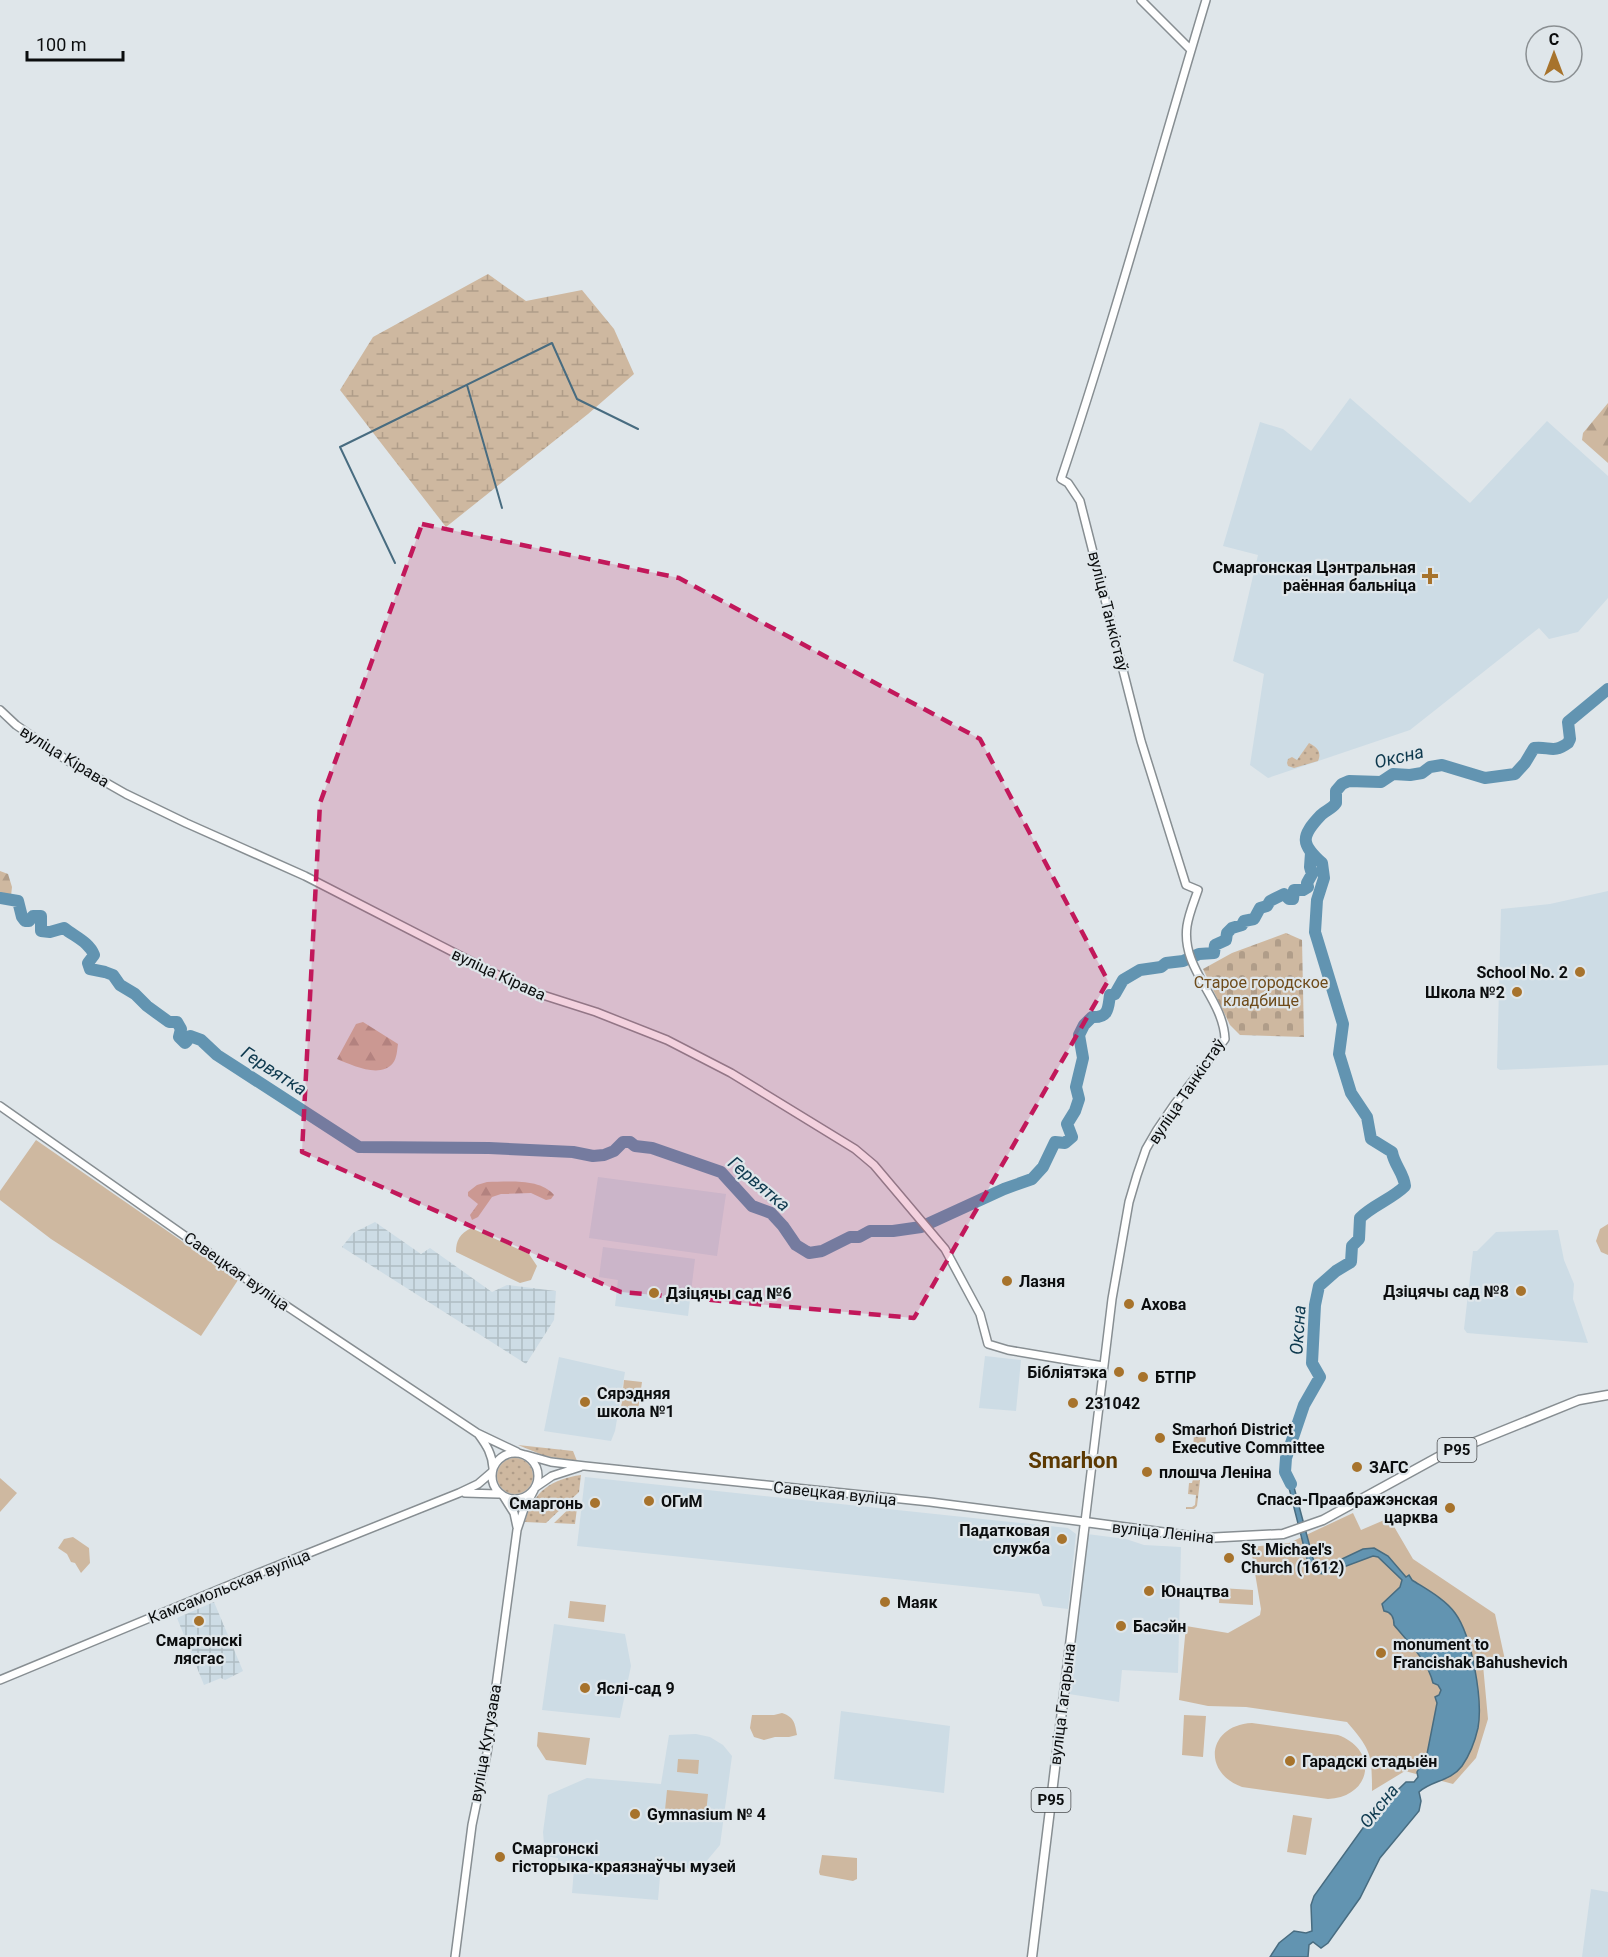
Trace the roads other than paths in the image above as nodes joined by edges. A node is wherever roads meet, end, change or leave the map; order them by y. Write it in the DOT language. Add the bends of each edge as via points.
graph roads {
  1 [pos="1141,0"];
  2 [pos="1206,0"];
  3 [pos="1191,50"];
  4 [pos="0,710"];
  5 [pos="0,1106"];
  6 [pos="1103,1366"];
  7 [pos="1608,1395"];
  8 [pos="477,1433"];
  9 [pos="517,1452"];
  10 [pos="526,1455"];
  11 [pos="585,1466"];
  12 [pos="492,1470"];
  13 [pos="535,1488"];
  14 [pos="459,1493"];
  15 [pos="501,1495"];
  16 [pos="1085,1522"];
  17 [pos="517,1530"];
  18 [pos="0,1680"];
  19 [pos="455,1957"];
  20 [pos="1032,1957"];
  1 -- 3 [label="street"];
  2 -- 3 [label="street"];
  3 -- 6 [label="street, вуліца Танкістаў" via="1061,479 1080,501 1141,741 1170,837 1186,885 1198,890 1187,926 1189,953 1224,1023 1225,1039 1146,1149 1127,1213"];
  4 -- 6 [label="street, вуліца Кірава" via="68,761 186,824 305,876 527,990 645,1030 721,1067 864,1156 945,1249 980,1314 988,1344"];
  5 -- 8 [label="street, Савецкая вуліца" via="252,1283"];
  6 -- 16 [label="street, вуліца Танкістаў"];
  7 -- 16 [label="main road, вуліца Леніна / Р95" via="1579,1400 1438,1457 1294,1531 1270,1536 1206,1538"];
  8 -- 9 [label="street, Савецкая вуліца"];
  8 -- 12 [label="street, Савецкая вуліца" via="488,1447"];
  9 -- 10 [label="street"];
  9 -- 12 [label="street" via="502,1456"];
  10 -- 11 [label="street, Савецкая вуліца"];
  10 -- 13 [label="street" via="538,1473"];
  11 -- 13 [label="street, Савецкая вуліца" via="552,1476"];
  11 -- 16 [label="street, Савецкая вуліца"];
  12 -- 14 [label="street, Камсамольская вуліца" via="478,1484"];
  12 -- 15 [label="street" via="492,1483"];
  13 -- 15 [label="street" via="522,1498"];
  13 -- 17 [label="street, вуліца Кутузава"];
  14 -- 15 [label="street, Камсамольская вуліца"];
  14 -- 18 [label="street, Камсамольская вуліца"];
  15 -- 17 [label="street, вуліца Кутузава" via="514,1513"];
  16 -- 20 [label="main road, вуліца Гагарына / Р95"];
  17 -- 19 [label="street, вуліца Кутузава"];
}
